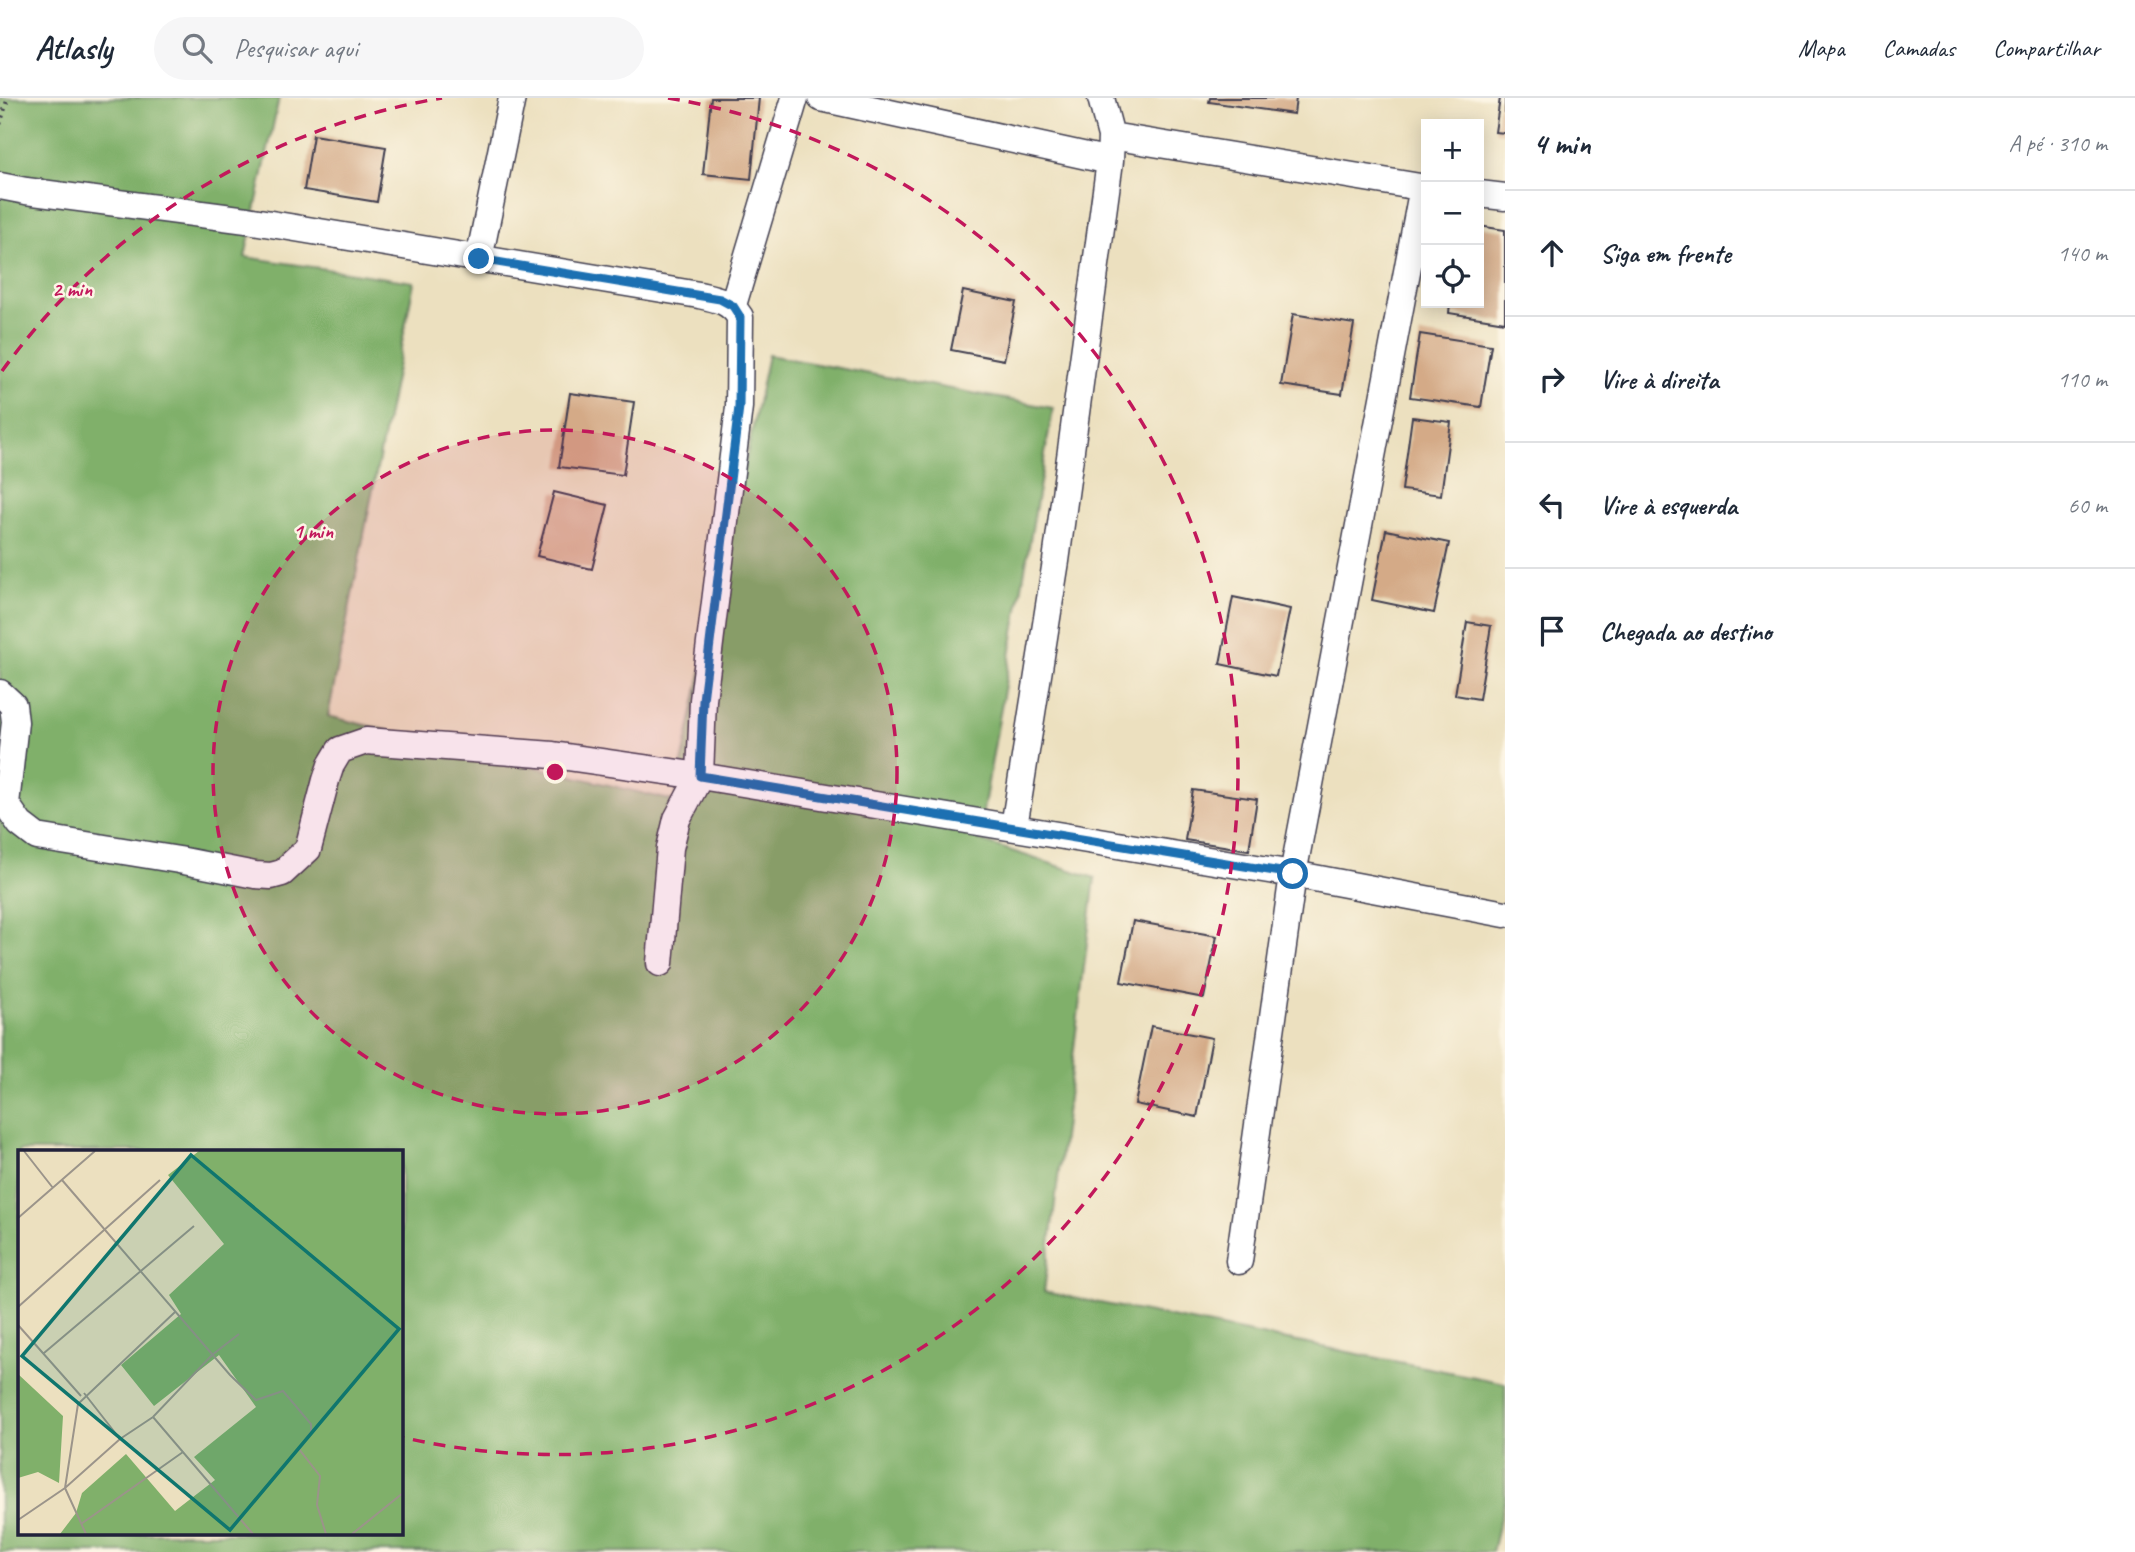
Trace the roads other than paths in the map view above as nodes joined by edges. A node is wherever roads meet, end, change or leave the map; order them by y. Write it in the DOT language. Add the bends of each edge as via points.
graph roads {
  1 [pos="512,98"];
  2 [pos="794,98"];
  3 [pos="821,98"];
  4 [pos="1101,98"];
  5 [pos="1110,148"];
  6 [pos="0,186"];
  7 [pos="1421,187"];
  8 [pos="1484,195"];
  9 [pos="1505,197"];
  10 [pos="1421,208"];
  11 [pos="479,259"];
  12 [pos="733,306"];
  13 [pos="0,693"];
  14 [pos="700,776"];
  15 [pos="1014,827"];
  16 [pos="1293,874"];
  17 [pos="1505,914"];
  18 [pos="660,963"];
  19 [pos="1239,1261"];
  1 -- 11 [label="street"];
  2 -- 12 [label="street"];
  3 -- 5 [label="street"];
  4 -- 5 [label="street"];
  5 -- 7 [label="street"];
  5 -- 15 [label="street" via="1056,561"];
  6 -- 11 [label="street" via="247,220"];
  8 -- 9 [label="street"];
  10 -- 16 [label="street"];
  11 -- 12 [label="street" via="720,299"];
  12 -- 14 [label="street" via="740,317 739,407 703,700"];
  13 -- 14 [label="street" via="13,705 15,722 6,804 37,837 255,875 282,873 308,849 331,765 340,750 366,741 553,755"];
  14 -- 15 [label="street"];
  14 -- 18 [label="street" via="677,819 670,848"];
  15 -- 16 [label="street"];
  16 -- 17 [label="street"];
  16 -- 19 [label="street"];
}
